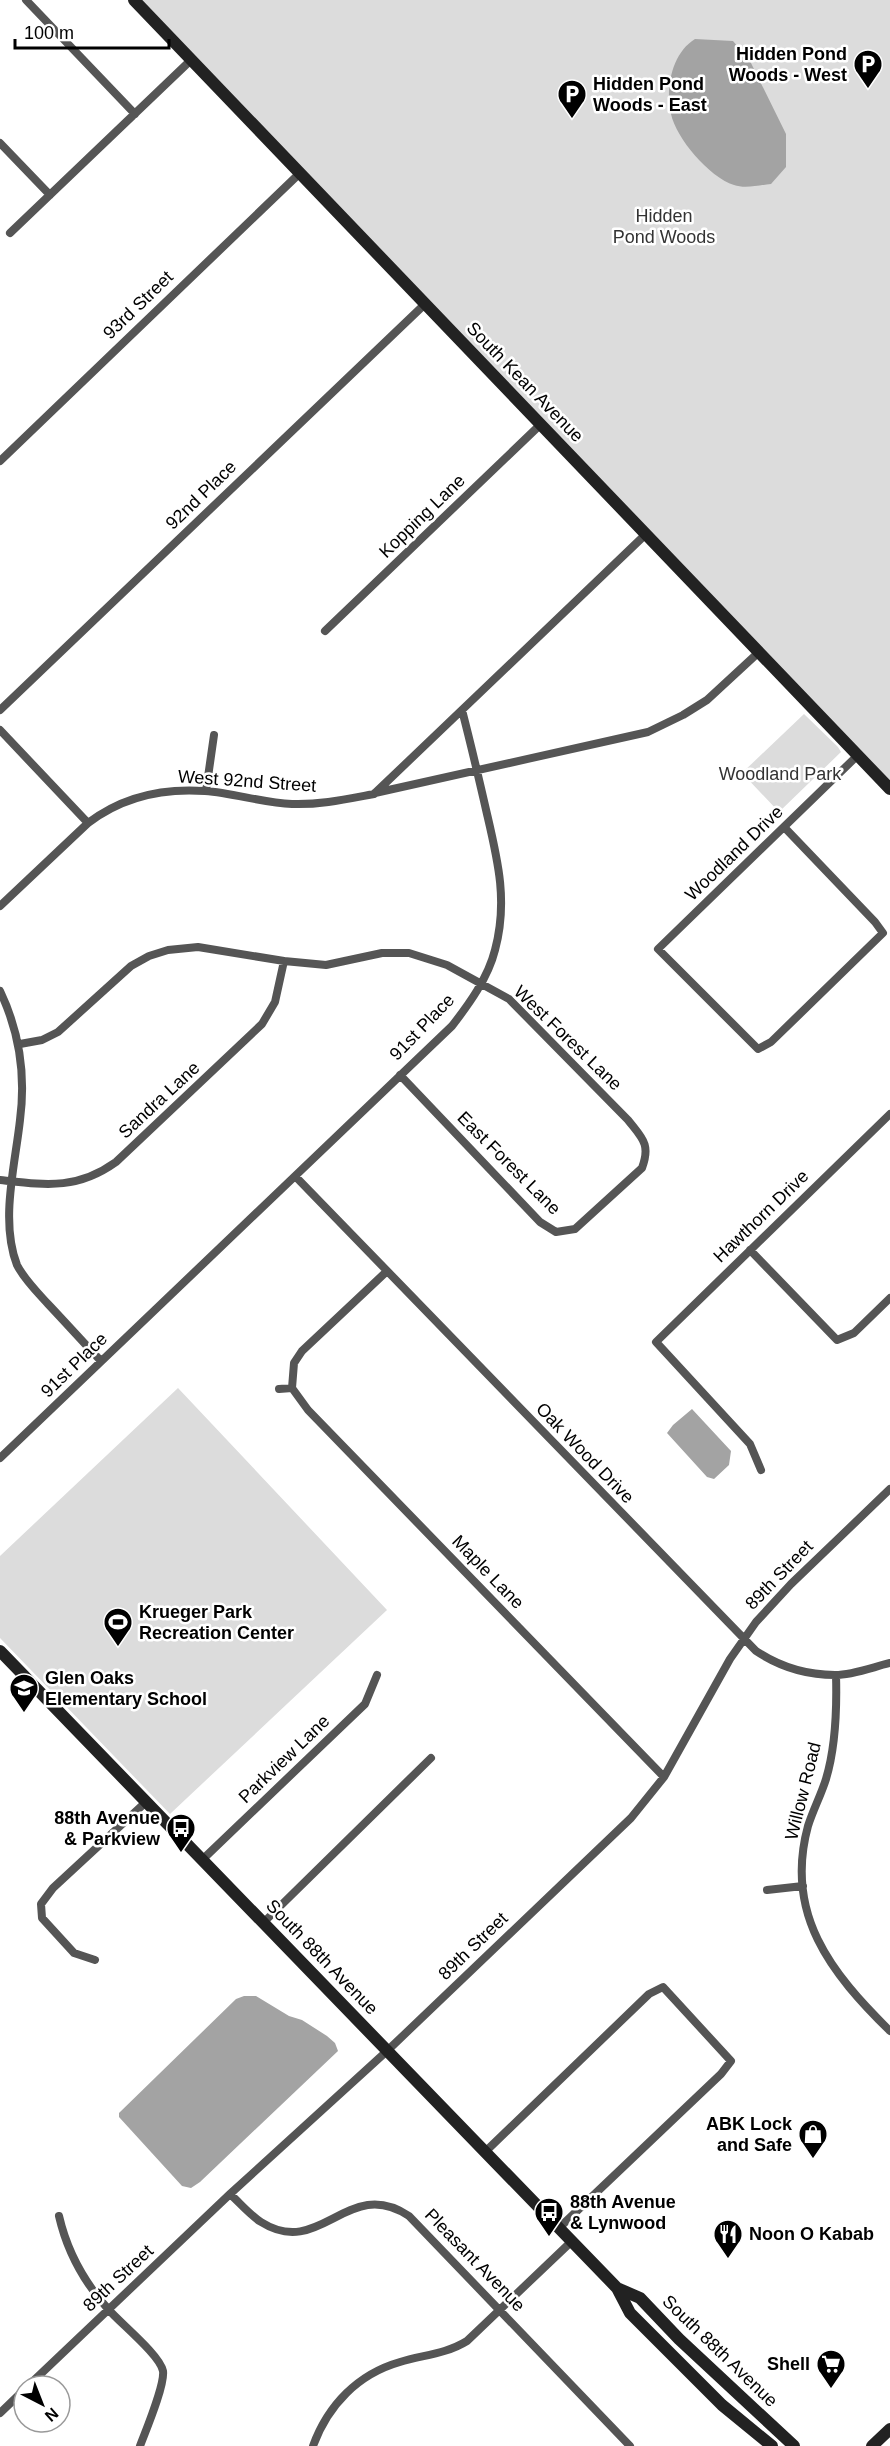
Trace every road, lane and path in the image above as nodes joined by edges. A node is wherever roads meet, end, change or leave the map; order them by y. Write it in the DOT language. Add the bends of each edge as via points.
graph roads {
  1 [pos="26,0"];
  2 [pos="134,0"];
  3 [pos="191,60"];
  4 [pos="135,114"];
  5 [pos="0,143"];
  6 [pos="300,173"];
  7 [pos="50,195"];
  8 [pos="10,233"];
  9 [pos="425,304"];
  10 [pos="541,424"];
  11 [pos="0,461"];
  12 [pos="646,534"];
  13 [pos="325,631"];
  14 [pos="759,652"];
  15 [pos="0,710"];
  16 [pos="462,710"];
  17 [pos="0,730"];
  18 [pos="214,735"];
  19 [pos="858,755"];
  20 [pos="478,771"];
  21 [pos="890,789"];
  22 [pos="206,791"];
  23 [pos="374,794"];
  24 [pos="88,824"];
  25 [pos="784,828"];
  26 [pos="0,906"];
  27 [pos="284,961"];
  28 [pos="481,983"];
  29 [pos="0,991"];
  30 [pos="20,1044"];
  31 [pos="400,1075"];
  32 [pos="890,1114"];
  33 [pos="628,1120"];
  34 [pos="295,1176"];
  35 [pos="0,1180"];
  36 [pos="10,1181"];
  37 [pos="750,1250"];
  38 [pos="386,1272"];
  39 [pos="890,1299"];
  40 [pos="101,1361"];
  41 [pos="292,1388"];
  42 [pos="279,1389"];
  43 [pos="2,1453"];
  44 [pos="761,1470"];
  45 [pos="890,1489"];
  46 [pos="742,1639"];
  47 [pos="0,1651"];
  48 [pos="890,1663"];
  49 [pos="377,1675"];
  50 [pos="836,1675"];
  51 [pos="431,1758"];
  52 [pos="664,1777"];
  53 [pos="146,1802"];
  54 [pos="202,1860"];
  55 [pos="803,1886"];
  56 [pos="767,1890"];
  57 [pos="263,1923"];
  58 [pos="96,1960"];
  59 [pos="890,2031"];
  60 [pos="387,2051"];
  61 [pos="485,2152"];
  62 [pos="231,2194"];
  63 [pos="59,2216"];
  64 [pos="559,2228"];
  65 [pos="572,2241"];
  66 [pos="617,2289"];
  67 [pos="108,2309"];
  68 [pos="501,2310"];
  69 [pos="40,2374"];
  70 [pos="12,2402"];
  71 [pos="0,2413"];
  72 [pos="890,2429"];
  73 [pos="140,2446"];
  74 [pos="313,2446"];
  75 [pos="630,2446"];
  76 [pos="771,2446"];
  77 [pos="794,2446"];
  78 [pos="873,2446"];
  1 -- 4 [label="street"];
  2 -- 3 [label="street, South Kean Avenue"];
  3 -- 4 [label="street"];
  3 -- 6 [label="street, South Kean Avenue"];
  4 -- 7 [label="street"];
  5 -- 7 [label="street"];
  6 -- 9 [label="street, South Kean Avenue"];
  6 -- 11 [label="street, 93rd Street"];
  7 -- 8 [label="street"];
  9 -- 10 [label="street, South Kean Avenue"];
  9 -- 15 [label="street, 92nd Place"];
  10 -- 12 [label="street, South Kean Avenue"];
  10 -- 13 [label="street, Kopping Lane"];
  12 -- 14 [label="street, South Kean Avenue"];
  12 -- 16 [label="street"];
  14 -- 19 [label="street, South Kean Avenue"];
  14 -- 20 [label="street" via="707,700 648,732"];
  16 -- 20 [label="street"];
  16 -- 23 [label="street"];
  17 -- 24 [label="street"];
  18 -- 22 [label="street"];
  19 -- 21 [label="street, South Kean Avenue"];
  19 -- 25 [label="street, Woodland Drive"];
  20 -- 23 [label="street, West 92nd Street"];
  20 -- 28 [label="street, 91st Place" via="501,875 499,934"];
  22 -- 23 [label="street, West 92nd Street" via="313,805"];
  22 -- 24 [label="street, West 92nd Street" via="165,791 137,797"];
  24 -- 26 [label="street, West 92nd Street"];
  25 -- 25 [label="street, Woodland Drive" via="882,933 771,1042 758,1049 658,949"];
  27 -- 28 [label="street, West Forest Lane" via="326,965 382,953 409,953 447,965"];
  27 -- 30 [label="street, West Forest Lane" via="198,947 149,956 111,982 58,1032"];
  27 -- 36 [label="street, Sandra Lane" via="275,1002 262,1024 116,1162 93,1176 66,1184"];
  28 -- 31 [label="street, 91st Place" via="452,1026"];
  28 -- 33 [label="street, West Forest Lane" via="521,1010"];
  29 -- 30 [label="street"];
  30 -- 36 [label="street" via="21,1120"];
  31 -- 33 [label="street, East Forest Lane" via="540,1222 556,1232 575,1229 642,1168 647,1155 645,1142"];
  31 -- 34 [label="street, 91st Place"];
  32 -- 37 [label="street, Hawthorn Drive"];
  34 -- 38 [label="street, Oak Wood Drive"];
  34 -- 40 [label="street, 91st Place"];
  35 -- 36 [label="street, Sandra Lane"];
  36 -- 40 [label="street" via="7,1222 17,1265"];
  37 -- 39 [label="street" via="837,1340 854,1333"];
  37 -- 44 [label="street, Hawthorn Drive" via="656,1342 750,1444"];
  38 -- 41 [label="street" via="302,1351 294,1363"];
  38 -- 46 [label="street, Oak Wood Drive"];
  40 -- 43 [label="street, 91st Place"];
  41 -- 42 [label="street"];
  41 -- 52 [label="street, Maple Lane" via="308,1410"];
  45 -- 46 [label="street, 89th Street" via="780,1594"];
  46 -- 50 [label="street, Oak Wood Drive" via="785,1667"];
  46 -- 52 [label="street, 89th Street"];
  47 -- 53 [label="street, South 88th Avenue"];
  48 -- 50 [label="street, Oak Wood Drive"];
  49 -- 54 [label="street, Parkview Lane" via="366,1704"];
  50 -- 55 [label="street, Willow Road" via="832,1750 808,1828"];
  51 -- 57 [label="street"];
  52 -- 60 [label="street, 89th Street" via="614,1836"];
  53 -- 54 [label="street, South 88th Avenue"];
  53 -- 58 [label="street" via="53,1888 41,1904 46,1924 74,1953"];
  54 -- 57 [label="street, South 88th Avenue"];
  55 -- 56 [label="street"];
  55 -- 59 [label="street, Willow Road" via="810,1922 825,1956"];
  57 -- 60 [label="street, South 88th Avenue"];
  60 -- 61 [label="street, South 88th Avenue"];
  60 -- 62 [label="street, 89th Street"];
  61 -- 64 [label="street, South 88th Avenue"];
  61 -- 64 [label="street" via="649,1994 663,1987 731,2061"];
  62 -- 67 [label="street, 89th Street"];
  62 -- 68 [label="street, Pleasant Avenue" via="263,2223 290,2232 318,2228 364,2205 375,2203 399,2210"];
  63 -- 67 [label="street" via="78,2268"];
  64 -- 65 [label="street, South 88th Avenue"];
  65 -- 66 [label="street, South 88th Avenue"];
  65 -- 68 [label="street"];
  66 -- 76 [label="street, South 88th Avenue" via="630,2313 722,2405"];
  66 -- 77 [label="street, South 88th Avenue" via="640,2298"];
  67 -- 69 [label="street, 89th Street"];
  67 -- 73 [label="street" via="158,2360 163,2371"];
  68 -- 74 [label="street" via="456,2348 400,2362 361,2381 334,2404"];
  68 -- 75 [label="street, Pleasant Avenue"];
  70 -- 71 [label="street"];
  72 -- 78 [label="street"];
}
